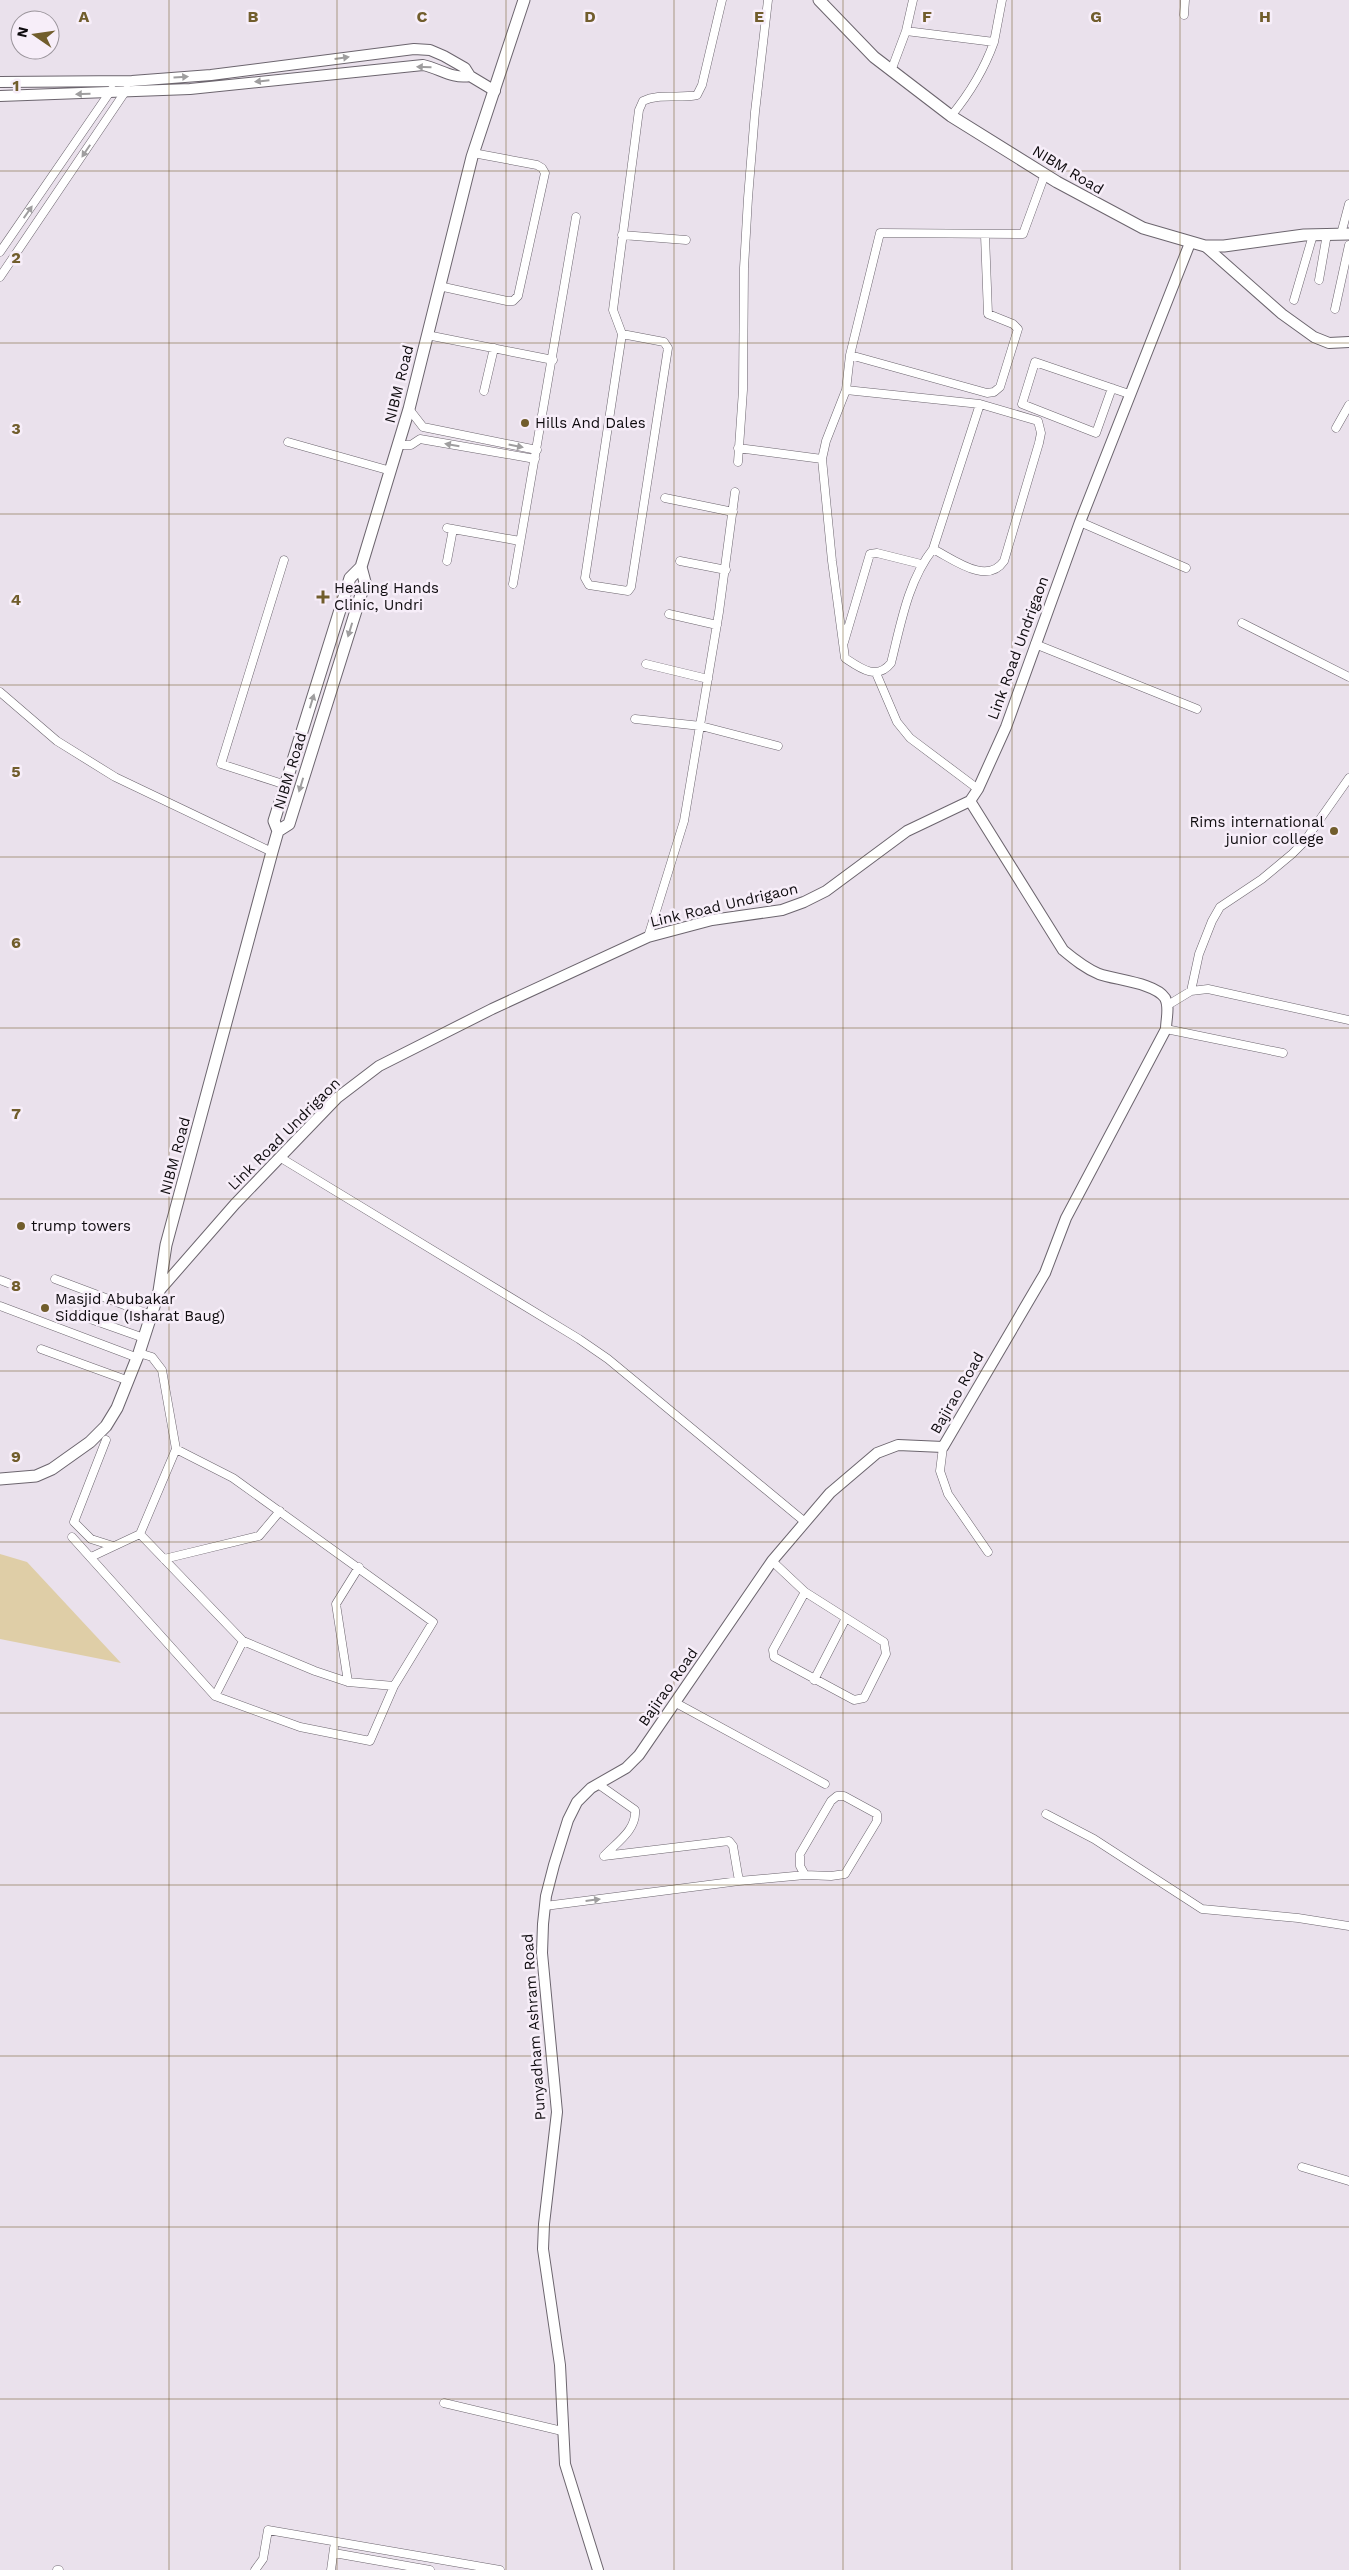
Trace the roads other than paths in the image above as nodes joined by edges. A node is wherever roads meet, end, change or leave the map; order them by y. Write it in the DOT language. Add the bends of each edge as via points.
graph roads {
  1 [pos="524,0"];
  2 [pos="722,0"];
  3 [pos="768,0"];
  4 [pos="819,0"];
  5 [pos="913,0"];
  6 [pos="1002,0"];
  7 [pos="1185,0"];
  8 [pos="1184,15"];
  9 [pos="906,31"];
  10 [pos="994,42"];
  11 [pos="891,71"];
  12 [pos="470,76"];
  13 [pos="117,80"];
  14 [pos="132,81"];
  15 [pos="0,82"];
  16 [pos="495,91"];
  17 [pos="110,93"];
  18 [pos="125,93"];
  19 [pos="0,96"];
  20 [pos="951,116"];
  21 [pos="473,153"];
  22 [pos="1045,174"];
  23 [pos="1349,204"];
  24 [pos="576,217"];
  25 [pos="1327,234"];
  26 [pos="1345,234"];
  27 [pos="622,235"];
  28 [pos="985,235"];
  29 [pos="1313,235"];
  30 [pos="686,240"];
  31 [pos="1190,243"];
  32 [pos="1349,245"];
  33 [pos="1205,246"];
  34 [pos="0,252"];
  35 [pos="0,277"];
  36 [pos="1319,280"];
  37 [pos="439,286"];
  38 [pos="1294,300"];
  39 [pos="1335,309"];
  40 [pos="622,334"];
  41 [pos="427,335"];
  42 [pos="1349,342"];
  43 [pos="494,348"];
  44 [pos="850,355"];
  45 [pos="553,360"];
  46 [pos="1112,388"];
  47 [pos="846,390"];
  48 [pos="484,391"];
  49 [pos="1129,394"];
  50 [pos="980,404"];
  51 [pos="1349,405"];
  52 [pos="409,409"];
  53 [pos="1336,428"];
  54 [pos="475,438"];
  55 [pos="288,442"];
  56 [pos="398,445"];
  57 [pos="474,448"];
  58 [pos="738,448"];
  59 [pos="537,450"];
  60 [pos="535,459"];
  61 [pos="822,459"];
  62 [pos="738,462"];
  63 [pos="391,470"];
  64 [pos="735,492"];
  65 [pos="665,498"];
  66 [pos="733,512"];
  67 [pos="1080,522"];
  68 [pos="520,542"];
  69 [pos="933,549"];
  70 [pos="284,560"];
  71 [pos="447,561"];
  72 [pos="680,561"];
  73 [pos="921,564"];
  74 [pos="361,567"];
  75 [pos="1186,568"];
  76 [pos="726,570"];
  77 [pos="513,584"];
  78 [pos="669,614"];
  79 [pos="1242,623"];
  80 [pos="717,625"];
  81 [pos="1035,644"];
  82 [pos="842,646"];
  83 [pos="646,664"];
  84 [pos="876,673"];
  85 [pos="1349,677"];
  86 [pos="708,679"];
  87 [pos="0,692"];
  88 [pos="1197,709"];
  89 [pos="635,719"];
  90 [pos="701,726"];
  91 [pos="778,746"];
  92 [pos="1349,778"];
  93 [pos="286,784"];
  94 [pos="978,789"];
  95 [pos="970,801"];
  96 [pos="278,831"];
  97 [pos="272,852"];
  98 [pos="648,937"];
  99 [pos="1191,991"];
  100 [pos="1168,1005"];
  101 [pos="1349,1020"];
  102 [pos="1166,1029"];
  103 [pos="1283,1053"];
  104 [pos="281,1158"];
  105 [pos="55,1279"];
  106 [pos="0,1280"];
  107 [pos="8,1283"];
  108 [pos="159,1291"];
  109 [pos="0,1306"];
  110 [pos="76,1314"];
  111 [pos="151,1315"];
  112 [pos="144,1338"];
  113 [pos="42,1349"];
  114 [pos="139,1356"];
  115 [pos="129,1381"];
  116 [pos="106,1440"];
  117 [pos="943,1447"];
  118 [pos="176,1449"];
  119 [pos="0,1479"];
  120 [pos="280,1511"];
  121 [pos="805,1522"];
  122 [pos="140,1534"];
  123 [pos="72,1537"];
  124 [pos="113,1546"];
  125 [pos="988,1552"];
  126 [pos="91,1557"];
  127 [pos="164,1559"];
  128 [pos="772,1561"];
  129 [pos="359,1567"];
  130 [pos="805,1592"];
  131 [pos="846,1618"];
  132 [pos="243,1642"];
  133 [pos="814,1680"];
  134 [pos="348,1682"];
  135 [pos="394,1686"];
  136 [pos="215,1696"];
  137 [pos="676,1703"];
  138 [pos="598,1784"];
  139 [pos="825,1784"];
  140 [pos="1046,1814"];
  141 [pos="554,1865"];
  142 [pos="804,1874"];
  143 [pos="739,1881"];
  144 [pos="545,1906"];
  145 [pos="1349,1926"];
  146 [pos="1302,2167"];
  147 [pos="1349,2181"];
  148 [pos="444,2403"];
  149 [pos="562,2431"];
  150 [pos="335,2541"];
  151 [pos="334,2553"];
  152 [pos="481,2568"];
  153 [pos="255,2570"];
  154 [pos="331,2570"];
  155 [pos="430,2570"];
  156 [pos="500,2570"];
  157 [pos="598,2570"];
  1 -- 16 [label="main road, NIBM Road"];
  2 -- 27 [label="street" via="702,85 696,95 651,97 643,101 639,110"];
  3 -- 58 [label="street" via="748,206 743,390"];
  4 -- 11 [label="main road, NIBM Road"];
  5 -- 9 [label="street"];
  6 -- 10 [label="street"];
  7 -- 8 [label="street"];
  9 -- 10 [label="street"];
  9 -- 11 [label="street"];
  10 -- 20 [label="street" via="985,67"];
  11 -- 20 [label="main road, NIBM Road"];
  14 -- 12 [label="street, one-way" via="211,75 414,49 430,50 444,56 465,68"];
  12 -- 16 [label="street"];
  12 -- 18 [label="street, one-way" via="456,78 423,65"];
  13 -- 14 [label="street"];
  13 -- 15 [label="street"];
  13 -- 17 [label="street"];
  14 -- 18 [label="street"];
  16 -- 21 [label="main road, NIBM Road"];
  17 -- 18 [label="street"];
  17 -- 19 [label="street, one-way"];
  34 -- 17 [label="street, one-way"];
  18 -- 35 [label="street, one-way"];
  20 -- 22 [label="main road, NIBM Road"];
  21 -- 37 [label="main road, NIBM Road"];
  21 -- 37 [label="street" via="536,165 545,174 518,296 507,301"];
  22 -- 28 [label="street" via="1023,234"];
  22 -- 31 [label="main road, NIBM Road" via="1138,226"];
  23 -- 26 [label="street"];
  24 -- 45 [label="street"];
  25 -- 26 [label="main road, NIBM Road"];
  25 -- 29 [label="main road, NIBM Road"];
  25 -- 36 [label="street"];
  27 -- 30 [label="street"];
  27 -- 40 [label="street" via="613,310"];
  28 -- 44 [label="street" via="880,233"];
  28 -- 44 [label="street" via="988,314 1018,329 1000,387 987,393"];
  29 -- 33 [label="main road, NIBM Road"];
  29 -- 38 [label="street"];
  31 -- 33 [label="main road, NIBM Road"];
  31 -- 49 [label="street, Link Road Undrigaon"];
  32 -- 39 [label="street"];
  33 -- 42 [label="street" via="1282,314 1314,337 1329,343"];
  37 -- 41 [label="main road, NIBM Road"];
  40 -- 40 [label="street" via="664,342 668,348 628,592 589,585 585,578"];
  41 -- 43 [label="street"];
  41 -- 52 [label="main road, NIBM Road"];
  43 -- 45 [label="street"];
  43 -- 48 [label="street"];
  44 -- 47 [label="street"];
  45 -- 59 [label="street"];
  46 -- 46 [label="street" via="1035,362 1022,404 1096,433"];
  46 -- 49 [label="street"];
  47 -- 50 [label="street"];
  47 -- 61 [label="street"];
  49 -- 67 [label="street, Link Road Undrigaon"];
  50 -- 69 [label="street"];
  50 -- 69 [label="street" via="1038,421 1041,433 1004,561 999,569 989,572 974,570"];
  51 -- 53 [label="street"];
  52 -- 54 [label="street" via="423,427"];
  52 -- 56 [label="main road, NIBM Road"];
  54 -- 57 [label="street"];
  54 -- 59 [label="street, one-way"];
  55 -- 63 [label="street"];
  57 -- 56 [label="street, one-way" via="420,439 411,445"];
  56 -- 63 [label="main road, NIBM Road"];
  57 -- 60 [label="street"];
  58 -- 61 [label="street"];
  58 -- 62 [label="street"];
  59 -- 60 [label="street"];
  60 -- 68 [label="street"];
  61 -- 82 [label="street"];
  63 -- 74 [label="main road, NIBM Road"];
  64 -- 66 [label="street"];
  65 -- 66 [label="street"];
  66 -- 76 [label="street"];
  67 -- 75 [label="street"];
  67 -- 81 [label="street, Link Road Undrigaon"];
  68 -- 71 [label="street" via="450,528"];
  68 -- 77 [label="street"];
  69 -- 73 [label="street"];
  70 -- 93 [label="street" via="221,764"];
  72 -- 76 [label="street"];
  73 -- 82 [label="street" via="870,554"];
  73 -- 84 [label="street" via="906,602 891,662 885,670"];
  93 -- 74 [label="main road, one-way" via="350,578"];
  74 -- 96 [label="main road, NIBM Road, one-way" via="365,582 289,824"];
  76 -- 80 [label="street"];
  78 -- 80 [label="street"];
  79 -- 85 [label="street"];
  80 -- 86 [label="street"];
  81 -- 88 [label="street"];
  81 -- 94 [label="street, Link Road Undrigaon" via="1006,727"];
  82 -- 84 [label="street" via="845,658 864,670"];
  83 -- 86 [label="street"];
  84 -- 94 [label="street" via="897,722 910,738"];
  86 -- 90 [label="street"];
  87 -- 97 [label="street" via="57,741 115,777"];
  89 -- 90 [label="street"];
  90 -- 91 [label="street"];
  90 -- 98 [label="street" via="684,821"];
  92 -- 99 [label="street" via="1292,854 1220,907 1199,954"];
  93 -- 96 [label="main road" via="274,821"];
  94 -- 95 [label="street, Link Road Undrigaon"];
  95 -- 98 [label="street, Link Road Undrigaon" via="907,830 832,887 804,902 782,910 712,920"];
  95 -- 100 [label="street" via="1064,950 1080,965 1156,990"];
  96 -- 97 [label="main road, NIBM Road"];
  97 -- 108 [label="main road, NIBM Road" via="166,1245"];
  98 -- 104 [label="street, Link Road Undrigaon" via="492,1009 379,1066 337,1098"];
  99 -- 100 [label="street"];
  99 -- 101 [label="street" via="1208,989"];
  100 -- 102 [label="street, Bajirao Road"];
  102 -- 103 [label="street"];
  102 -- 117 [label="street, Bajirao Road" via="1066,1218 1045,1274"];
  104 -- 108 [label="street, Link Road Undrigaon" via="204,1238"];
  104 -- 121 [label="street" via="586,1344"];
  105 -- 111 [label="street"];
  106 -- 107 [label="street"];
  108 -- 111 [label="main road, NIBM Road"];
  109 -- 114 [label="street"];
  110 -- 112 [label="street"];
  111 -- 112 [label="main road, NIBM Road"];
  112 -- 114 [label="main road, NIBM Road"];
  113 -- 115 [label="street"];
  114 -- 115 [label="main road, NIBM Road"];
  114 -- 118 [label="street" via="152,1357 162,1370"];
  115 -- 119 [label="main road, NIBM Road" via="106,1426 70,1458 36,1476"];
  116 -- 124 [label="street" via="74,1522 91,1539"];
  117 -- 121 [label="street, Bajirao Road" via="898,1445 877,1453 830,1493"];
  117 -- 125 [label="street" via="940,1471 948,1494"];
  118 -- 120 [label="street" via="233,1478"];
  118 -- 122 [label="street"];
  120 -- 127 [label="street" via="259,1536"];
  120 -- 129 [label="street"];
  121 -- 128 [label="street, Bajirao Road"];
  122 -- 124 [label="street"];
  122 -- 127 [label="street"];
  123 -- 126 [label="street"];
  124 -- 126 [label="street"];
  126 -- 136 [label="street"];
  127 -- 132 [label="street"];
  128 -- 130 [label="street"];
  128 -- 137 [label="street, Bajirao Road"];
  129 -- 134 [label="street" via="336,1604"];
  129 -- 135 [label="street" via="433,1622"];
  130 -- 131 [label="street"];
  130 -- 133 [label="street" via="773,1654"];
  131 -- 133 [label="street"];
  131 -- 133 [label="street" via="886,1646 886,1654 864,1698 854,1700"];
  132 -- 134 [label="street"];
  132 -- 136 [label="street"];
  134 -- 135 [label="street"];
  135 -- 136 [label="street" via="370,1742 300,1727"];
  137 -- 138 [label="street, Bajirao Road" via="639,1755 626,1768"];
  137 -- 139 [label="street"];
  138 -- 141 [label="street, Bajirao Road" via="577,1802"];
  138 -- 143 [label="street" via="635,1810 636,1818 634,1825 604,1856 729,1841 734,1846"];
  140 -- 145 [label="street" via="1094,1839 1202,1909"];
  141 -- 144 [label="street, Punyadham Ashram Road"];
  142 -- 142 [label="street" via="800,1854 837,1796 844,1796 877,1814 877,1821 845,1874"];
  142 -- 143 [label="street"];
  144 -- 143 [label="street, one-way"];
  144 -- 149 [label="street, Punyadham Ashram Road" via="542,1953 557,2112 543,2249 560,2365"];
  146 -- 147 [label="street"];
  148 -- 149 [label="street"];
  149 -- 157 [label="street, Punyadham Ashram Road" via="565,2464"];
  150 -- 151 [label="street"];
  150 -- 152 [label="street"];
  150 -- 153 [label="street" via="268,2530 263,2559"];
  151 -- 154 [label="street"];
  151 -- 155 [label="street"];
  152 -- 156 [label="street"];
}
